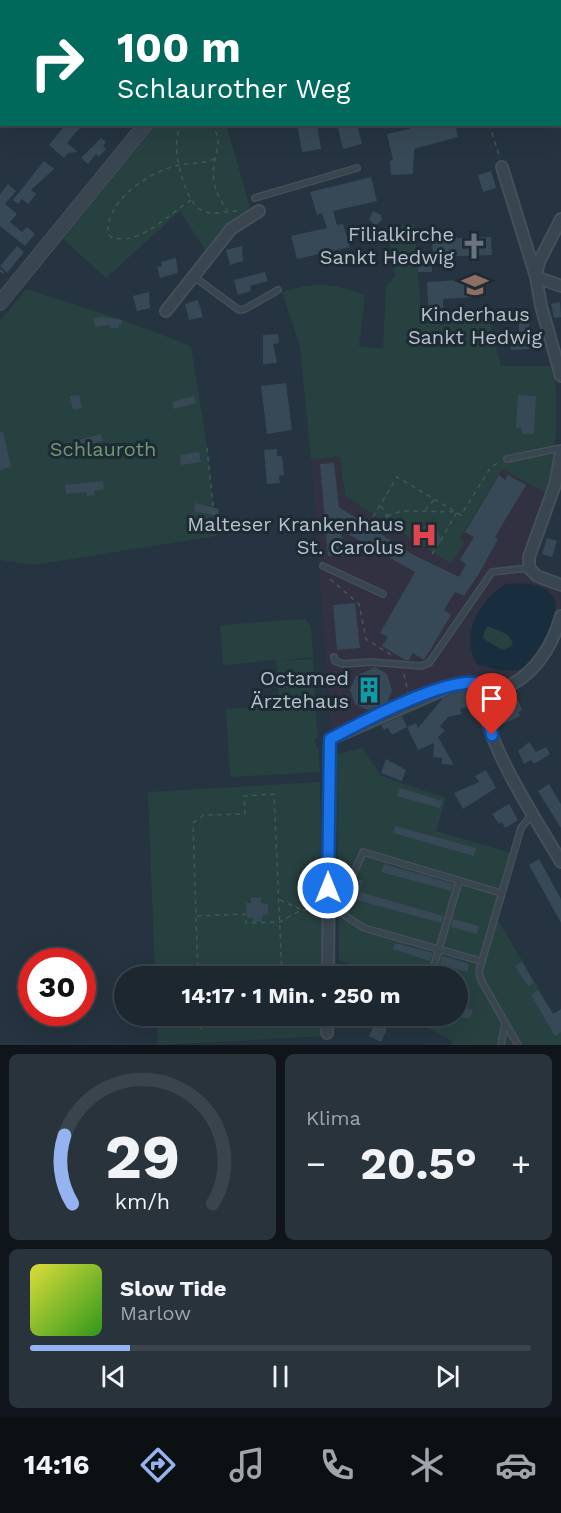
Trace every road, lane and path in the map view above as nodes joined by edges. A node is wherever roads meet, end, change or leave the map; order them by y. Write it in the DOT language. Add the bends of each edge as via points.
graph roads {
  1 [pos="144,126"];
  2 [pos="181,126"];
  3 [pos="212,126"];
  4 [pos="490,126"];
  5 [pos="216,158"];
  6 [pos="178,165"];
  7 [pos="502,167"];
  8 [pos="357,168"];
  9 [pos="255,198"];
  10 [pos="191,200"];
  11 [pos="259,211"];
  12 [pos="561,219"];
  13 [pos="194,276"];
  14 [pos="536,277"];
  15 [pos="561,286"];
  16 [pos="278,290"];
  17 [pos="0,303"];
  18 [pos="166,311"];
  19 [pos="561,376"];
  20 [pos="207,448"];
  21 [pos="561,448"];
  22 [pos="561,453"];
  23 [pos="507,459"];
  24 [pos="435,499"];
  25 [pos="380,505"];
  26 [pos="421,511"];
  27 [pos="457,512"];
  28 [pos="387,516"];
  29 [pos="373,517"];
  30 [pos="215,523"];
  31 [pos="382,528"];
  32 [pos="432,554"];
  33 [pos="323,566"];
  34 [pos="529,568"];
  35 [pos="325,574"];
  36 [pos="561,585"];
  37 [pos="383,594"];
  38 [pos="561,616"];
  39 [pos="334,657"];
  40 [pos="402,665"];
  41 [pos="497,690"];
  42 [pos="410,702"];
  43 [pos="533,813"];
  44 [pos="561,862"];
  45 [pos="459,881"];
  46 [pos="501,893"];
  47 [pos="279,899"];
  48 [pos="328,909"];
  49 [pos="300,910"];
  50 [pos="196,916"];
  51 [pos="280,922"];
  52 [pos="440,949"];
  53 [pos="477,960"];
  54 [pos="198,966"];
  55 [pos="282,966"];
  56 [pos="328,966"];
  57 [pos="434,966"];
  58 [pos="505,1023"];
  59 [pos="201,1026"];
  60 [pos="327,1026"];
  61 [pos="327,1033"];
  62 [pos="201,1034"];
  63 [pos="501,1045"];
  64 [pos="518,1045"];
  1 -- 17 [label="street"];
  2 -- 6 [label="path" via="175,143"];
  3 -- 5 [label="path" via="220,143"];
  4 -- 7 [label="path"];
  5 -- 6 [label="path" via="206,163"];
  5 -- 10 [label="path" via="215,189 227,211 209,213"];
  6 -- 10 [label="path"];
  6 -- 10 [label="path" via="146,178 128,192 113,214 108,234 126,240 139,235"];
  7 -- 14 [label="street"];
  8 -- 9 [label="lane"];
  11 -- 13 [label="street" via="231,229"];
  12 -- 14 [label="street" via="539,262"];
  13 -- 16 [label="lane" via="239,310"];
  13 -- 18 [label="street"];
  14 -- 15 [label="street"];
  14 -- 19 [label="street"];
  20 -- 30 [label="path"];
  21 -- 23 [label="lane"];
  22 -- 34 [label="street"];
  23 -- 27 [label="path" via="490,467 461,515"];
  24 -- 25 [label="path" via="397,477"];
  24 -- 26 [label="path"];
  24 -- 27 [label="path"];
  25 -- 28 [label="path"];
  25 -- 29 [label="path"];
  26 -- 27 [label="path"];
  26 -- 28 [label="path"];
  27 -- 32 [label="path"];
  28 -- 31 [label="path"];
  33 -- 37 [label="lane"];
  34 -- 36 [label="street" via="537,576"];
  34 -- 40 [label="lane" via="492,572 435,657 421,666"];
  35 -- 40 [label="path" via="357,601 366,639"];
  38 -- 41 [label="street" via="555,637 528,674"];
  39 -- 40 [label="lane" via="343,664"];
  40 -- 42 [label="path"];
  41 -- 42 [label="street" via="466,683"];
  41 -- 43 [label="street" via="486,705 492,735"];
  42 -- 48 [label="street" via="330,739"];
  43 -- 44 [label="street"];
  43 -- 46 [label="lane" via="521,828"];
  45 -- 46 [label="lane"];
  45 -- 52 [label="lane"];
  45 -- 52 [label="lane" via="363,852 353,875 344,915 364,927"];
  46 -- 58 [label="lane" via="479,975"];
  47 -- 49 [label="path"];
  47 -- 50 [label="path" via="274,794 244,796 245,814 204,815 193,823"];
  47 -- 51 [label="path"];
  48 -- 49 [label="path"];
  48 -- 56 [label="street"];
  49 -- 51 [label="path"];
  50 -- 51 [label="path" via="245,914 246,923"];
  50 -- 54 [label="path"];
  51 -- 55 [label="path"];
  52 -- 53 [label="lane"];
  52 -- 57 [label="lane"];
  58 -- 63 [label="lane"];
  58 -- 64 [label="lane"];
  59 -- 62 [label="path"];
  60 -- 61 [label="street"];
}
